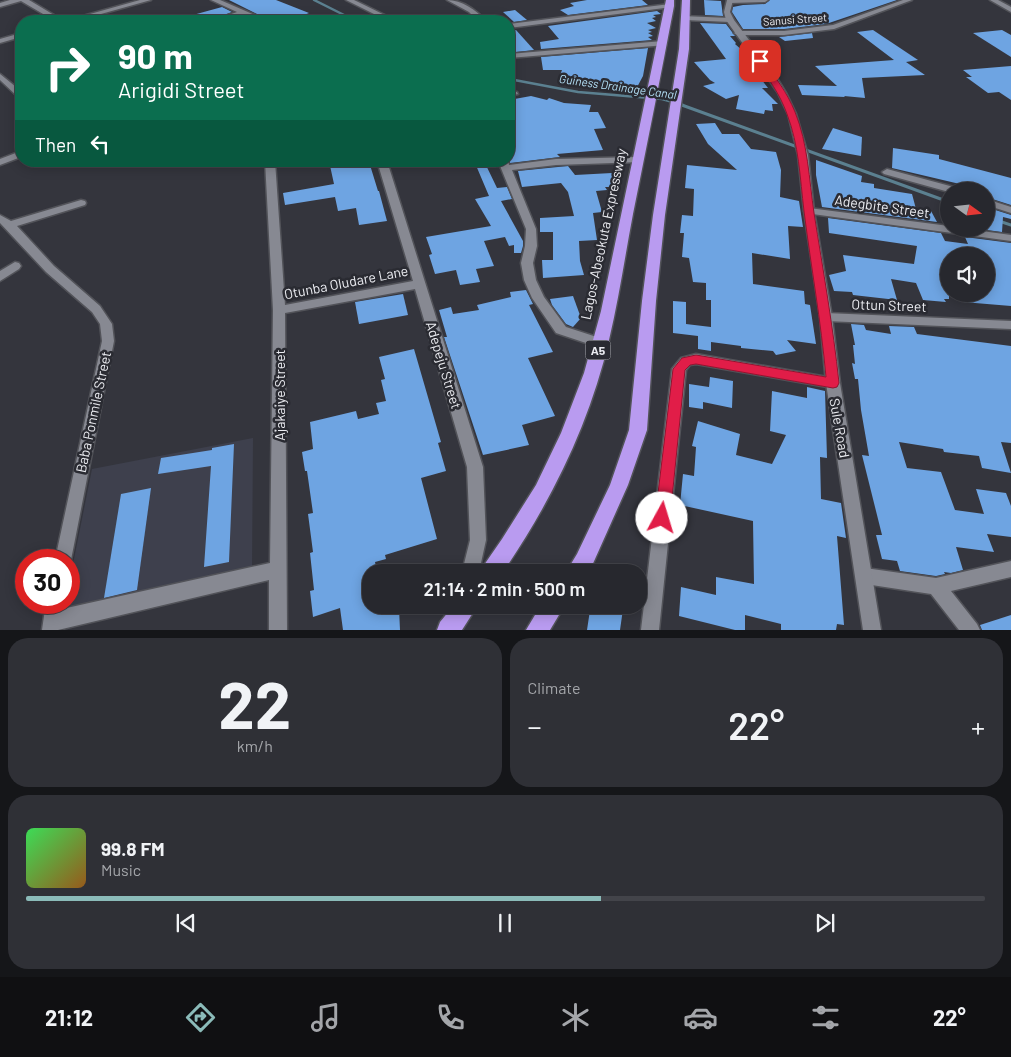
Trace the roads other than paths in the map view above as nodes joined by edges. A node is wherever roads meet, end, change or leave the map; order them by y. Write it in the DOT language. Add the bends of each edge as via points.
graph roads {
  1 [pos="18,0"];
  2 [pos="24,0"];
  3 [pos="148,0"];
  4 [pos="214,0"];
  5 [pos="349,0"];
  6 [pos="450,0"];
  7 [pos="686,0"];
  8 [pos="765,0"];
  9 [pos="908,0"];
  10 [pos="993,0"];
  11 [pos="730,1"];
  12 [pos="670,3"];
  13 [pos="0,4"];
  14 [pos="1011,10"];
  15 [pos="243,12"];
  16 [pos="50,15"];
  17 [pos="92,15"];
  18 [pos="233,15"];
  19 [pos="250,15"];
  20 [pos="380,15"];
  21 [pos="475,15"];
  22 [pos="686,18"];
  23 [pos="730,20"];
  24 [pos="515,25"];
  25 [pos="738,34"];
  26 [pos="15,37"];
  27 [pos="0,41"];
  28 [pos="663,43"];
  29 [pos="515,55"];
  30 [pos="0,76"];
  31 [pos="15,84"];
  32 [pos="11,86"];
  33 [pos="15,89"];
  34 [pos="15,156"];
  35 [pos="638,160"];
  36 [pos="0,162"];
  37 [pos="515,164"];
  38 [pos="270,167"];
  39 [pos="384,167"];
  40 [pos="506,167"];
  41 [pos="887,172"];
  42 [pos="940,186"];
  43 [pos="81,203"];
  44 [pos="995,205"];
  45 [pos="1011,210"];
  46 [pos="809,212"];
  47 [pos="5,222"];
  48 [pos="1011,238"];
  49 [pos="15,266"];
  50 [pos="0,277"];
  51 [pos="419,284"];
  52 [pos="279,310"];
  53 [pos="826,318"];
  54 [pos="1011,325"];
  55 [pos="600,343"];
  56 [pos="833,383"];
  57 [pos="65,549"];
  58 [pos="474,564"];
  59 [pos="497,564"];
  60 [pos="582,564"];
  61 [pos="1011,569"];
  62 [pos="278,570"];
  63 [pos="865,576"];
  64 [pos="936,586"];
  65 [pos="460,614"];
  66 [pos="548,614"];
  67 [pos="50,626"];
  68 [pos="278,630"];
  69 [pos="448,630"];
  70 [pos="537,630"];
  71 [pos="650,630"];
  72 [pos="872,630"];
  73 [pos="971,630"];
  1 -- 13 [label="street"];
  2 -- 16 [label="street"];
  3 -- 17 [label="street"];
  4 -- 15 [label="street"];
  5 -- 20 [label="street"];
  6 -- 21 [label="street"];
  7 -- 22 [label="highway"];
  8 -- 11 [label="street"];
  9 -- 25 [label="street, Sanusi Street" via="834,27"];
  10 -- 14 [label="street"];
  11 -- 23 [label="street" via="727,12"];
  12 -- 24 [label="street"];
  12 -- 28 [label="highway, Lagos-Abeokuta Expressway / A5"];
  15 -- 18 [label="street"];
  15 -- 19 [label="street"];
  22 -- 23 [label="street"];
  22 -- 60 [label="highway" via="649,301 638,430 619,485"];
  23 -- 25 [label="street, Sule Road"];
  25 -- 46 [label="street, Sule Road" via="771,75 792,114 803,155"];
  26 -- 27 [label="street"];
  28 -- 29 [label="street"];
  28 -- 35 [label="highway, Lagos-Abeokuta Expressway / A5"];
  30 -- 32 [label="street"];
  31 -- 32 [label="street"];
  32 -- 33 [label="street"];
  34 -- 36 [label="street"];
  35 -- 37 [label="street"];
  35 -- 55 [label="highway, Lagos-Abeokuta Expressway / A5"];
  38 -- 52 [label="street, Ajakaiye Street"];
  39 -- 51 [label="street, Adepeju Street"];
  40 -- 55 [label="street" via="531,229 527,263 538,298 561,330"];
  41 -- 42 [label="street"];
  43 -- 47 [label="street"];
  44 -- 45 [label="street"];
  46 -- 48 [label="street, Adegbite Street"];
  46 -- 53 [label="street, Sule Road"];
  47 -- 57 [label="street, Baba Ponmile Street" via="50,269 96,309 106,324 108,341"];
  49 -- 50 [label="street"];
  51 -- 52 [label="street, Otunba Oludare Lane"];
  51 -- 58 [label="street, Adepeju Street" via="475,467 478,540"];
  52 -- 62 [label="street, Ajakaiye Street"];
  53 -- 54 [label="street, Ottun Street"];
  53 -- 56 [label="street, Sule Road"];
  55 -- 59 [label="highway, Lagos-Abeokuta Expressway / A5" via="575,421 546,487"];
  56 -- 63 [label="street, Sule Road"];
  56 -- 71 [label="street" via="696,359 686,361 679,369"];
  61 -- 64 [label="street"];
  62 -- 67 [label="street"];
  62 -- 68 [label="street, Ajakaiye Street"];
  63 -- 64 [label="street"];
  63 -- 72 [label="street, Sule Road"];
  64 -- 73 [label="street"];
  65 -- 69 [label="highway"];
  66 -- 70 [label="highway"];
}
